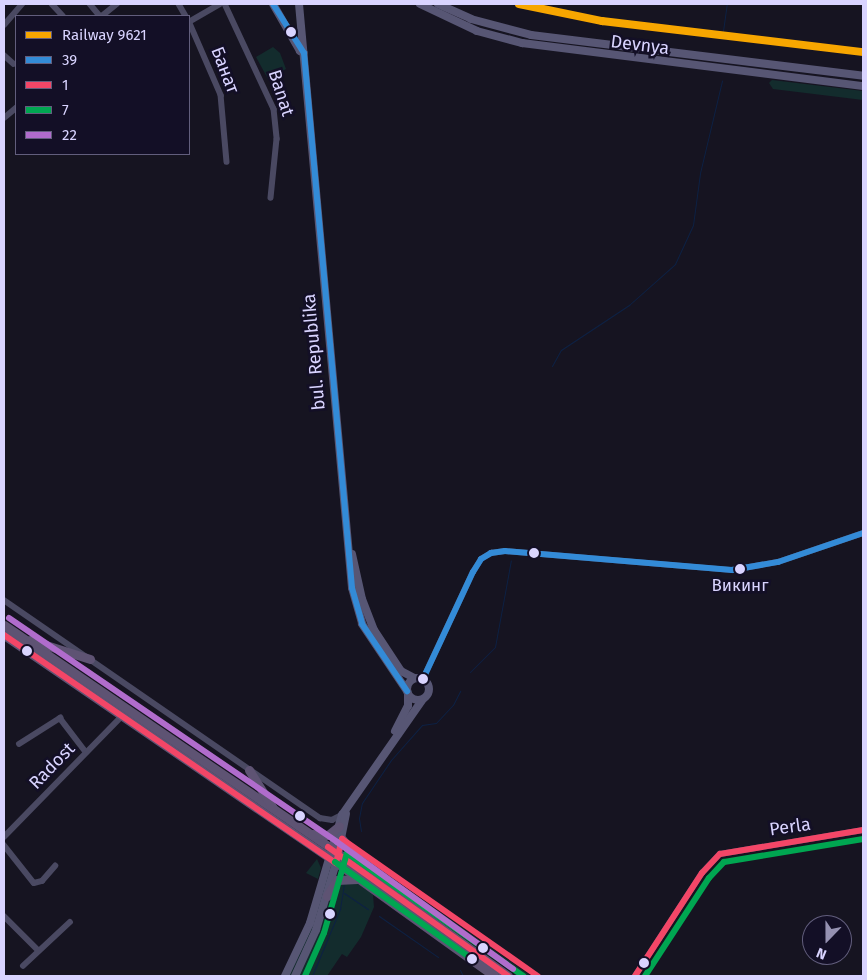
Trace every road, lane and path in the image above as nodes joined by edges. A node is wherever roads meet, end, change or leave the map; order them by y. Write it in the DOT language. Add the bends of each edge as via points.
graph roads {
  1 [pos="22,4"];
  2 [pos="52,4"];
  3 [pos="90,4"];
  4 [pos="117,4"];
  5 [pos="179,4"];
  6 [pos="220,4"];
  7 [pos="225,4"];
  8 [pos="273,4"];
  9 [pos="299,4"];
  10 [pos="420,4"];
  11 [pos="438,4"];
  12 [pos="62,15"];
  13 [pos="100,15"];
  14 [pos="102,15"];
  15 [pos="185,15"];
  16 [pos="190,20"];
  17 [pos="190,23"];
  18 [pos="4,25"];
  19 [pos="304,52"];
  20 [pos="4,55"];
  21 [pos="14,64"];
  22 [pos="863,76"];
  23 [pos="863,86"];
  24 [pos="15,109"];
  25 [pos="4,118"];
  26 [pos="227,162"];
  27 [pos="271,198"];
  28 [pos="345,516"];
  29 [pos="863,533"];
  30 [pos="4,600"];
  31 [pos="4,624"];
  32 [pos="4,635"];
  33 [pos="24,638"];
  34 [pos="90,659"];
  35 [pos="414,678"];
  36 [pos="423,679"];
  37 [pos="407,692"];
  38 [pos="423,699"];
  39 [pos="122,716"];
  40 [pos="19,744"];
  41 [pos="388,746"];
  42 [pos="86,752"];
  43 [pos="249,770"];
  44 [pos="348,805"];
  45 [pos="275,810"];
  46 [pos="342,815"];
  47 [pos="339,826"];
  48 [pos="863,830"];
  49 [pos="310,834"];
  50 [pos="4,837"];
  51 [pos="342,839"];
  52 [pos="4,845"];
  53 [pos="334,856"];
  54 [pos="55,866"];
  55 [pos="357,879"];
  56 [pos="381,885"];
  57 [pos="326,896"];
  58 [pos="4,916"];
  59 [pos="70,922"];
  60 [pos="38,950"];
  61 [pos="23,966"];
  62 [pos="286,976"];
  63 [pos="295,976"];
  64 [pos="494,976"];
  65 [pos="508,976"];
  66 [pos="635,976"];
  1 -- 18 [label="street"];
  2 -- 12 [label="street"];
  3 -- 13 [label="street"];
  4 -- 14 [label="street"];
  5 -- 15 [label="street"];
  6 -- 16 [label="street"];
  7 -- 27 [label="street, Banat" via="274,109 277,139"];
  8 -- 19 [label="street" via="300,52"];
  9 -- 19 [label="street, bul. Republika"];
  10 -- 23 [label="street, Devnya" via="478,31 522,43"];
  11 -- 22 [label="street, Devnya" via="477,21 531,35"];
  17 -- 26 [label="street, Банат" via="222,95"];
  19 -- 28 [label="street, bul. Republika"];
  20 -- 21 [label="street"];
  24 -- 25 [label="street"];
  28 -- 35 [label="street, bul. Republika" via="367,615 401,671"];
  28 -- 37 [label="street" via="351,578 360,616 376,648"];
  29 -- 36 [label="street" via="778,562 732,570 505,551 491,553 481,559 473,572"];
  30 -- 34 [label="street"];
  31 -- 33 [label="main road"];
  32 -- 39 [label="main road"];
  33 -- 34 [label="main road"];
  33 -- 45 [label="main road"];
  34 -- 43 [label="street"];
  35 -- 36 [label="street"];
  35 -- 37 [label="street" via="407,684"];
  36 -- 38 [label="street" via="429,691"];
  37 -- 38 [label="street" via="414,700"];
  37 -- 41 [label="street" via="408,706"];
  38 -- 41 [label="street"];
  39 -- 42 [label="street, Radost"];
  39 -- 53 [label="main road"];
  40 -- 42 [label="street" via="60,718"];
  41 -- 44 [label="street"];
  42 -- 50 [label="street, Radost"];
  43 -- 45 [label="main road"];
  43 -- 46 [label="street" via="320,818 332,820"];
  44 -- 46 [label="street"];
  44 -- 51 [label="street"];
  45 -- 49 [label="main road"];
  46 -- 47 [label="street"];
  47 -- 49 [label="main road" via="328,835"];
  47 -- 53 [label="street"];
  48 -- 66 [label="street, Perla" via="720,854 702,873"];
  49 -- 53 [label="main road"];
  51 -- 53 [label="street"];
  51 -- 56 [label="main road"];
  52 -- 54 [label="street" via="34,883 42,881"];
  53 -- 55 [label="main road"];
  53 -- 56 [label="main road"];
  53 -- 57 [label="street"];
  53 -- 62 [label="street" via="310,924"];
  55 -- 57 [label="main road" via="337,880"];
  55 -- 64 [label="main road"];
  56 -- 65 [label="main road"];
  57 -- 63 [label="street" via="312,941"];
  58 -- 60 [label="street"];
  59 -- 60 [label="street" via="50,944"];
  60 -- 61 [label="street"];
}
